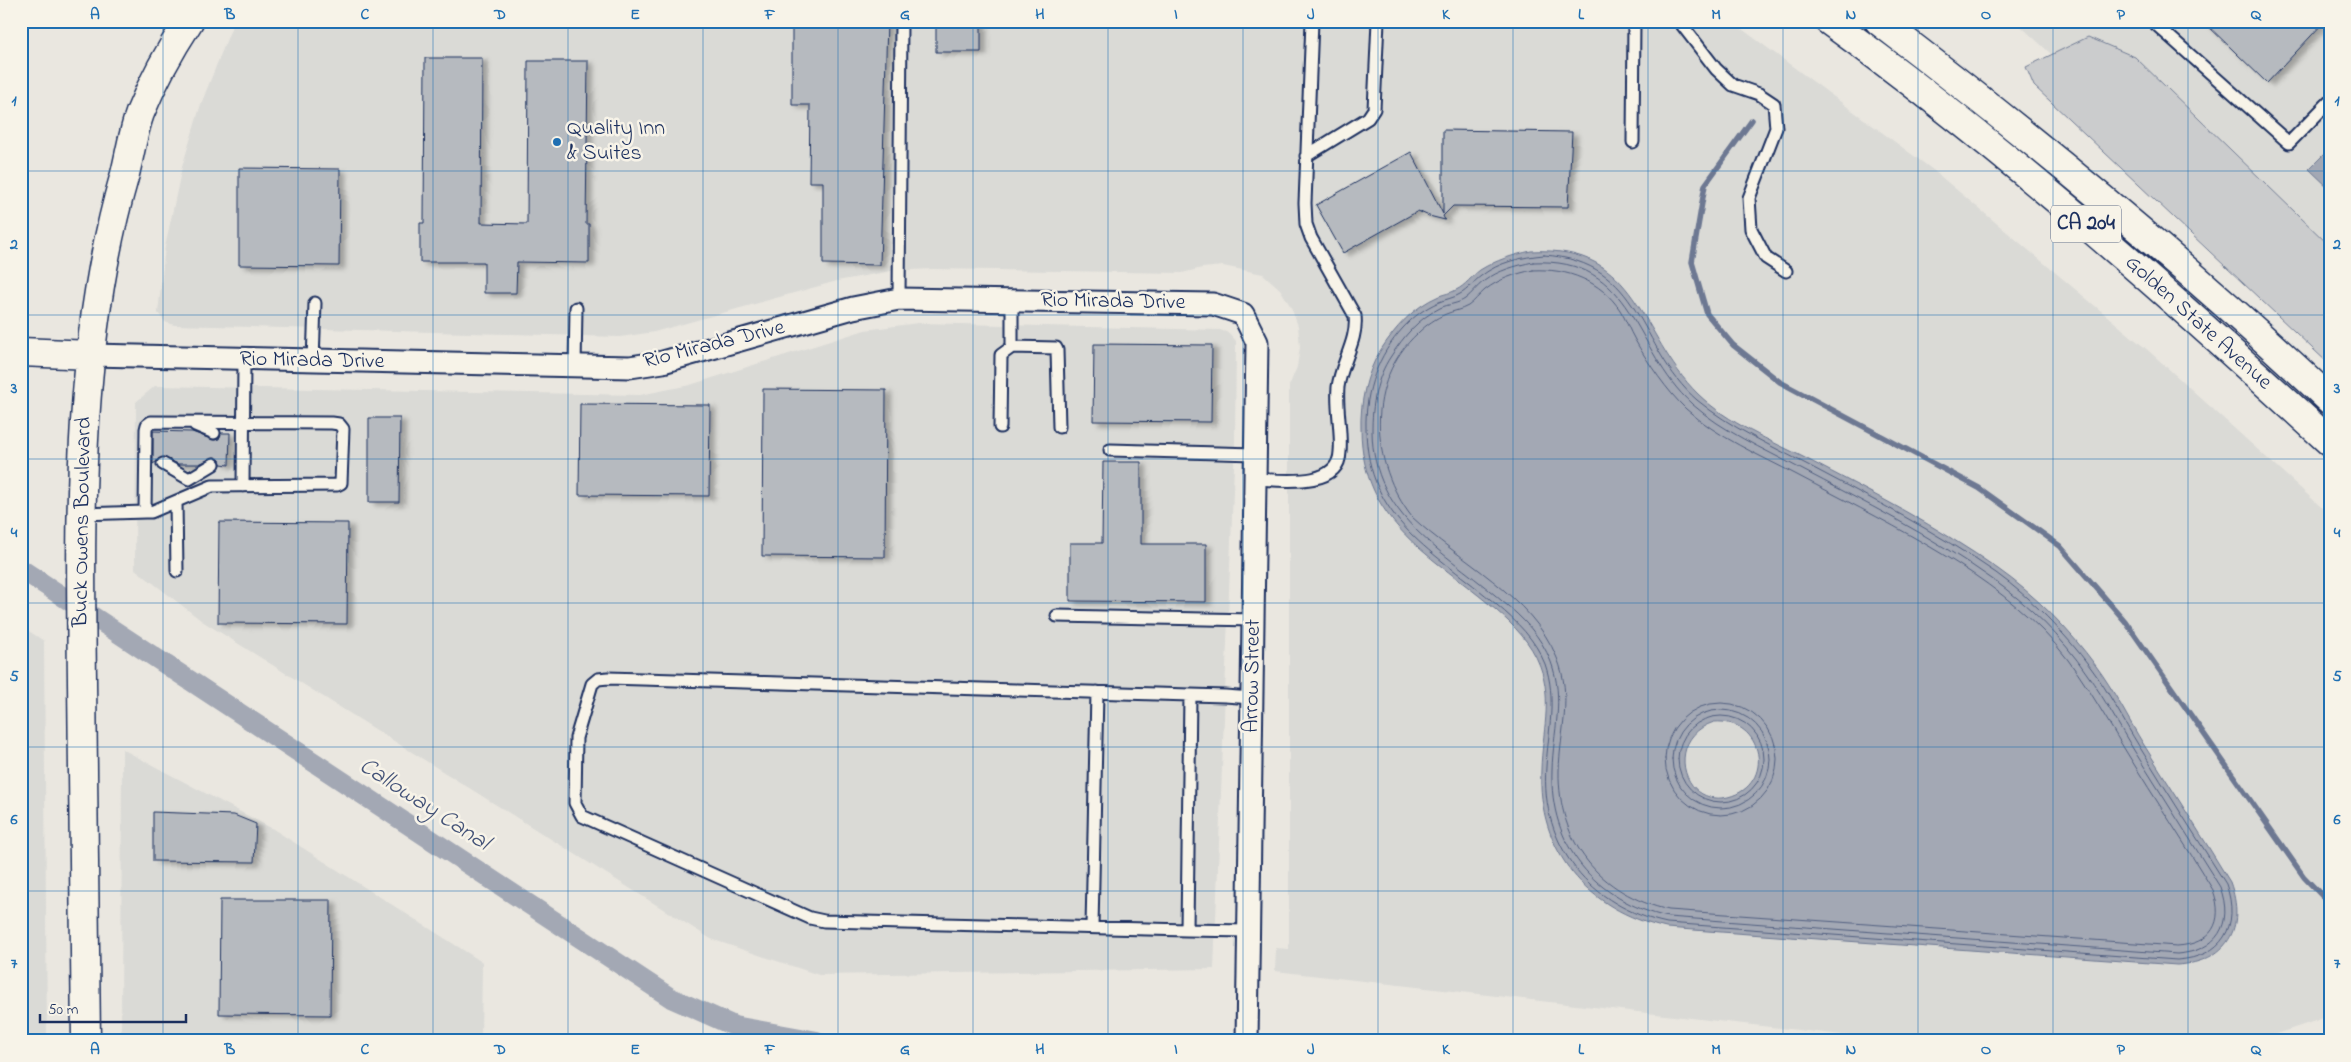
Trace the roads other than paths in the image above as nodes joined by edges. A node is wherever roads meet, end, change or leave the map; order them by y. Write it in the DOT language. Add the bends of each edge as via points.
graph roads {
  1 [pos="189,21"];
  2 [pos="901,21"];
  3 [pos="1312,21"];
  4 [pos="1378,21"];
  5 [pos="1634,21"];
  6 [pos="1679,21"];
  7 [pos="1829,21"];
  8 [pos="1879,21"];
  9 [pos="2152,21"];
  10 [pos="2330,101"];
  11 [pos="1633,142"];
  12 [pos="1306,156"];
  13 [pos="1786,271"];
  14 [pos="899,299"];
  15 [pos="1012,300"];
  16 [pos="315,303"];
  17 [pos="576,308"];
  18 [pos="1244,314"];
  19 [pos="1012,347"];
  20 [pos="21,352"];
  21 [pos="90,355"];
  22 [pos="244,360"];
  23 [pos="314,361"];
  24 [pos="576,367"];
  25 [pos="2330,400"];
  26 [pos="189,422"];
  27 [pos="243,422"];
  28 [pos="1000,427"];
  29 [pos="1059,427"];
  30 [pos="163,431"];
  31 [pos="214,433"];
  32 [pos="2330,442"];
  33 [pos="1110,450"];
  34 [pos="1255,454"];
  35 [pos="163,464"];
  36 [pos="214,464"];
  37 [pos="1255,479"];
  38 [pos="189,480"];
  39 [pos="243,486"];
  40 [pos="189,496"];
  41 [pos="176,502"];
  42 [pos="145,512"];
  43 [pos="81,514"];
  44 [pos="177,571"];
  45 [pos="1057,616"];
  46 [pos="1254,620"];
  47 [pos="1096,692"];
  48 [pos="1190,695"];
  49 [pos="1252,698"];
  50 [pos="1092,927"];
  51 [pos="1187,930"];
  52 [pos="1249,931"];
  53 [pos="86,1041"];
  54 [pos="1247,1041"];
  1 -- 21 [label="main road, Buck Owens Boulevard" via="171,49 140,115 110,226 98,285"];
  2 -- 14 [label="lane"];
  3 -- 12 [label="lane"];
  4 -- 12 [label="lane" via="1374,109 1368,118"];
  5 -- 11 [label="lane"];
  6 -- 13 [label="lane" via="1716,69 1733,85 1759,94 1774,104 1776,128 1750,198 1751,229 1766,258"];
  7 -- 32 [label="main road, Golden State Avenue / CA 204" via="2039,184 2183,307"];
  8 -- 25 [label="main road, Golden State Avenue / CA 204" via="2000,115 2145,235"];
  9 -- 10 [label="lane" via="2289,143"];
  12 -- 37 [label="lane" via="1306,224 1355,316 1356,326 1338,388 1340,454 1338,465 1330,474 1317,478"];
  14 -- 15 [label="street, Rio Mirada Drive"];
  14 -- 24 [label="street, Rio Mirada Drive" via="853,308 662,362 630,367"];
  15 -- 18 [label="street, Rio Mirada Drive" via="1213,304"];
  15 -- 19 [label="lane"];
  16 -- 23 [label="lane"];
  17 -- 24 [label="lane"];
  18 -- 34 [label="street, Arrow Street" via="1257,342"];
  19 -- 28 [label="lane" via="1001,355"];
  19 -- 29 [label="lane" via="1056,348"];
  20 -- 21 [label="main road"];
  21 -- 22 [label="street, Rio Mirada Drive"];
  21 -- 43 [label="main road, Buck Owens Boulevard"];
  22 -- 23 [label="street, Rio Mirada Drive"];
  22 -- 27 [label="lane"];
  23 -- 24 [label="street, Rio Mirada Drive"];
  26 -- 27 [label="lane"];
  26 -- 30 [label="lane"];
  26 -- 31 [label="lane"];
  26 -- 42 [label="lane" via="151,422 147,425"];
  27 -- 39 [label="lane"];
  27 -- 39 [label="lane" via="332,423 339,424 342,429 341,483"];
  33 -- 34 [label="lane"];
  34 -- 37 [label="street, Arrow Street"];
  35 -- 38 [label="lane"];
  36 -- 38 [label="lane"];
  37 -- 46 [label="street, Arrow Street"];
  38 -- 40 [label="lane"];
  39 -- 40 [label="lane" via="212,486"];
  40 -- 41 [label="lane"];
  41 -- 42 [label="lane"];
  41 -- 44 [label="lane"];
  42 -- 43 [label="lane"];
  43 -- 53 [label="main road, Buck Owens Boulevard"];
  45 -- 46 [label="lane"];
  46 -- 49 [label="street, Arrow Street"];
  47 -- 48 [label="lane"];
  47 -- 50 [label="lane"];
  47 -- 50 [label="lane" via="608,678 598,679 592,684 576,738 575,803 582,816 810,918 824,921"];
  48 -- 49 [label="lane"];
  48 -- 51 [label="lane"];
  49 -- 52 [label="street, Arrow Street"];
  50 -- 51 [label="lane"];
  51 -- 52 [label="lane"];
  52 -- 54 [label="street, Arrow Street"];
}
